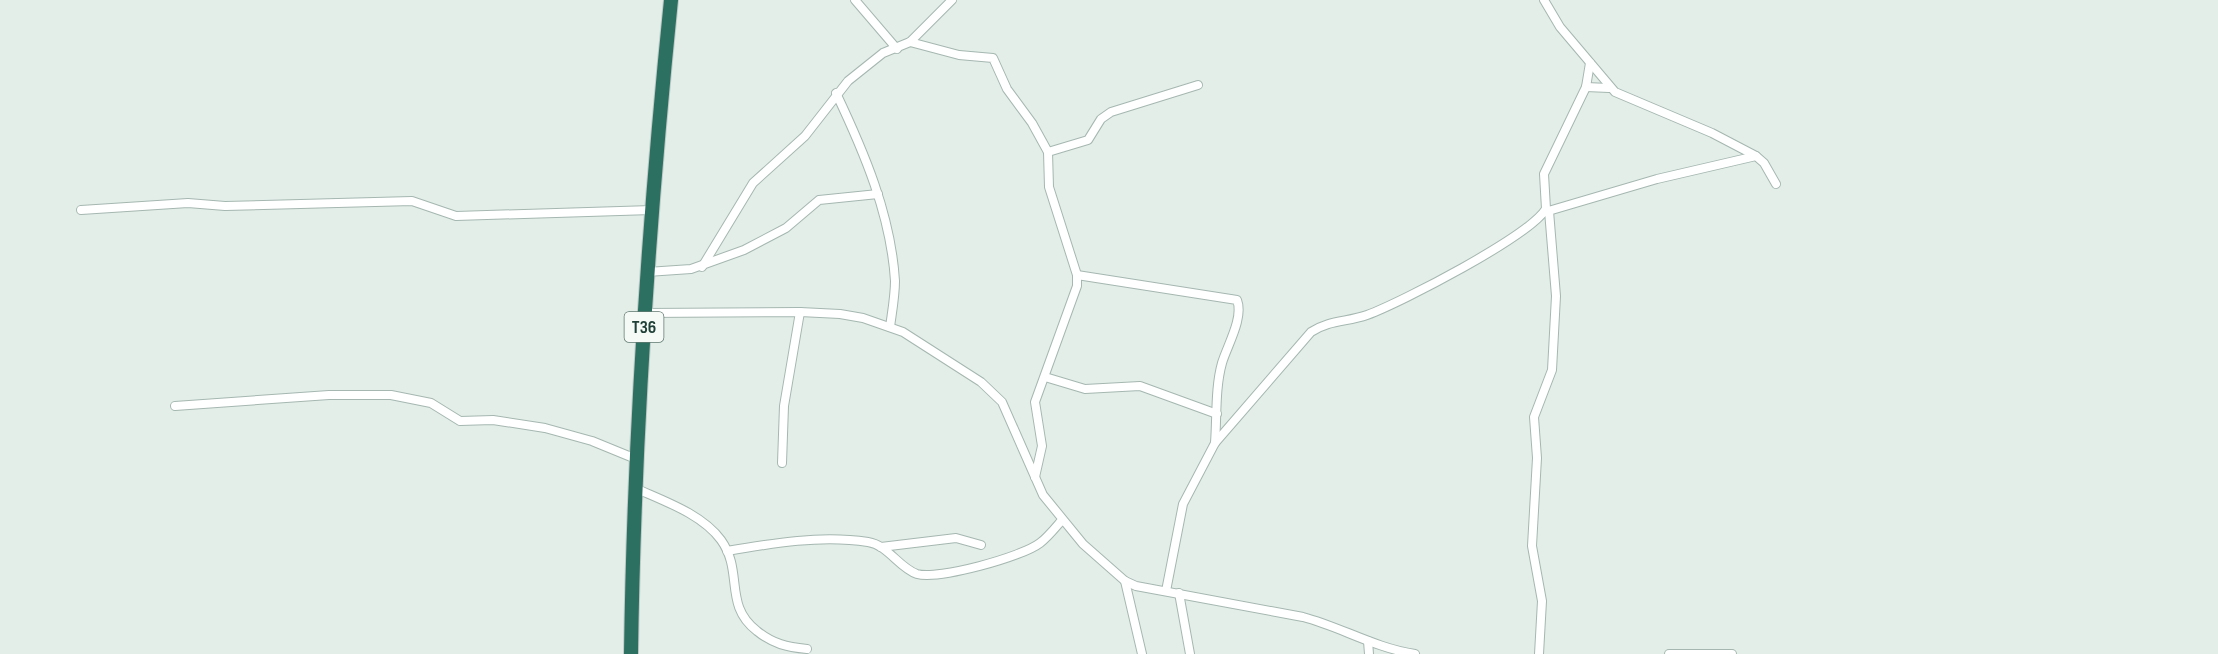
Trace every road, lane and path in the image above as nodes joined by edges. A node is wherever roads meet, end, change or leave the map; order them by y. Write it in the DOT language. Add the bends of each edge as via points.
graph roads {
  1 [pos="671,0"];
  2 [pos="855,0"];
  3 [pos="952,0"];
  4 [pos="1544,0"];
  5 [pos="910,42"];
  6 [pos="897,49"];
  7 [pos="1590,63"];
  8 [pos="1198,85"];
  9 [pos="1586,87"];
  10 [pos="1608,88"];
  11 [pos="836,93"];
  12 [pos="1048,152"];
  13 [pos="1756,156"];
  14 [pos="1776,184"];
  15 [pos="878,195"];
  16 [pos="81,210"];
  17 [pos="652,210"];
  18 [pos="1546,211"];
  19 [pos="702,267"];
  20 [pos="647,272"];
  21 [pos="1077,275"];
  22 [pos="800,312"];
  23 [pos="644,313"];
  24 [pos="890,327"];
  25 [pos="1045,377"];
  26 [pos="175,406"];
  27 [pos="1217,414"];
  28 [pos="1215,443"];
  29 [pos="636,459"];
  30 [pos="782,463"];
  31 [pos="1035,478"];
  32 [pos="635,488"];
  33 [pos="1062,520"];
  34 [pos="981,545"];
  35 [pos="881,547"];
  36 [pos="727,550"];
  37 [pos="1125,581"];
  38 [pos="1166,591"];
  39 [pos="1179,593"];
  40 [pos="1368,641"];
  41 [pos="807,649"];
  42 [pos="631,654"];
  43 [pos="1142,654"];
  44 [pos="1190,654"];
  45 [pos="1369,654"];
  46 [pos="1415,654"];
  47 [pos="1539,654"];
  48 [pos="1670,654"];
  49 [pos="1732,654"];
  1 -- 17 [label="highway, T36"];
  2 -- 6 [label="street"];
  3 -- 5 [label="street"];
  4 -- 7 [label="street"];
  5 -- 6 [label="street"];
  5 -- 12 [label="street" via="958,56 993,58 1006,89"];
  6 -- 11 [label="street" via="878,56"];
  7 -- 9 [label="street"];
  7 -- 10 [label="street"];
  8 -- 12 [label="street" via="1111,112 1101,119 1088,140"];
  9 -- 10 [label="street"];
  9 -- 18 [label="street" via="1544,174"];
  10 -- 13 [label="street"];
  11 -- 15 [label="street" via="864,153"];
  11 -- 19 [label="street" via="806,136 753,183"];
  12 -- 21 [label="street" via="1049,187"];
  13 -- 14 [label="street"];
  13 -- 18 [label="street"];
  15 -- 19 [label="street" via="819,200 779,232"];
  15 -- 24 [label="street" via="895,284"];
  16 -- 17 [label="street" via="188,203 234,206 412,201 456,216"];
  17 -- 20 [label="highway, T36"];
  18 -- 28 [label="street" via="1523,230 1424,290 1370,314 1329,322 1311,332"];
  18 -- 47 [label="street" via="1556,296 1552,370 1534,417 1537,458 1532,546 1542,601"];
  19 -- 20 [label="street"];
  20 -- 23 [label="highway, T36"];
  21 -- 25 [label="street" via="1077,286"];
  21 -- 27 [label="street" via="1237,300 1236,319 1220,375"];
  22 -- 23 [label="street"];
  22 -- 24 [label="street" via="863,318"];
  22 -- 30 [label="street" via="784,406"];
  23 -- 29 [label="highway, T36"];
  24 -- 31 [label="street" via="942,355 1002,402"];
  25 -- 27 [label="street" via="1085,389 1140,386"];
  25 -- 31 [label="street" via="1035,402 1042,446"];
  26 -- 29 [label="street" via="329,395 391,395 430,403 460,421 493,420 545,428"];
  27 -- 28 [label="street"];
  28 -- 38 [label="street" via="1183,504"];
  29 -- 32 [label="highway, T36"];
  31 -- 33 [label="street"];
  32 -- 36 [label="street" via="705,525"];
  32 -- 42 [label="highway, T36"];
  33 -- 35 [label="street" via="1040,543 1024,552 1004,560 931,574 912,572"];
  33 -- 37 [label="street"];
  34 -- 35 [label="street" via="956,538"];
  35 -- 36 [label="street" via="863,542 790,540"];
  36 -- 41 [label="street" via="738,610 746,622 772,642"];
  37 -- 38 [label="street"];
  37 -- 43 [label="street"];
  38 -- 39 [label="street"];
  39 -- 40 [label="street" via="1303,617"];
  39 -- 44 [label="street"];
  40 -- 45 [label="street"];
  40 -- 46 [label="street"];
  48 -- 49 [label="street"];
}
